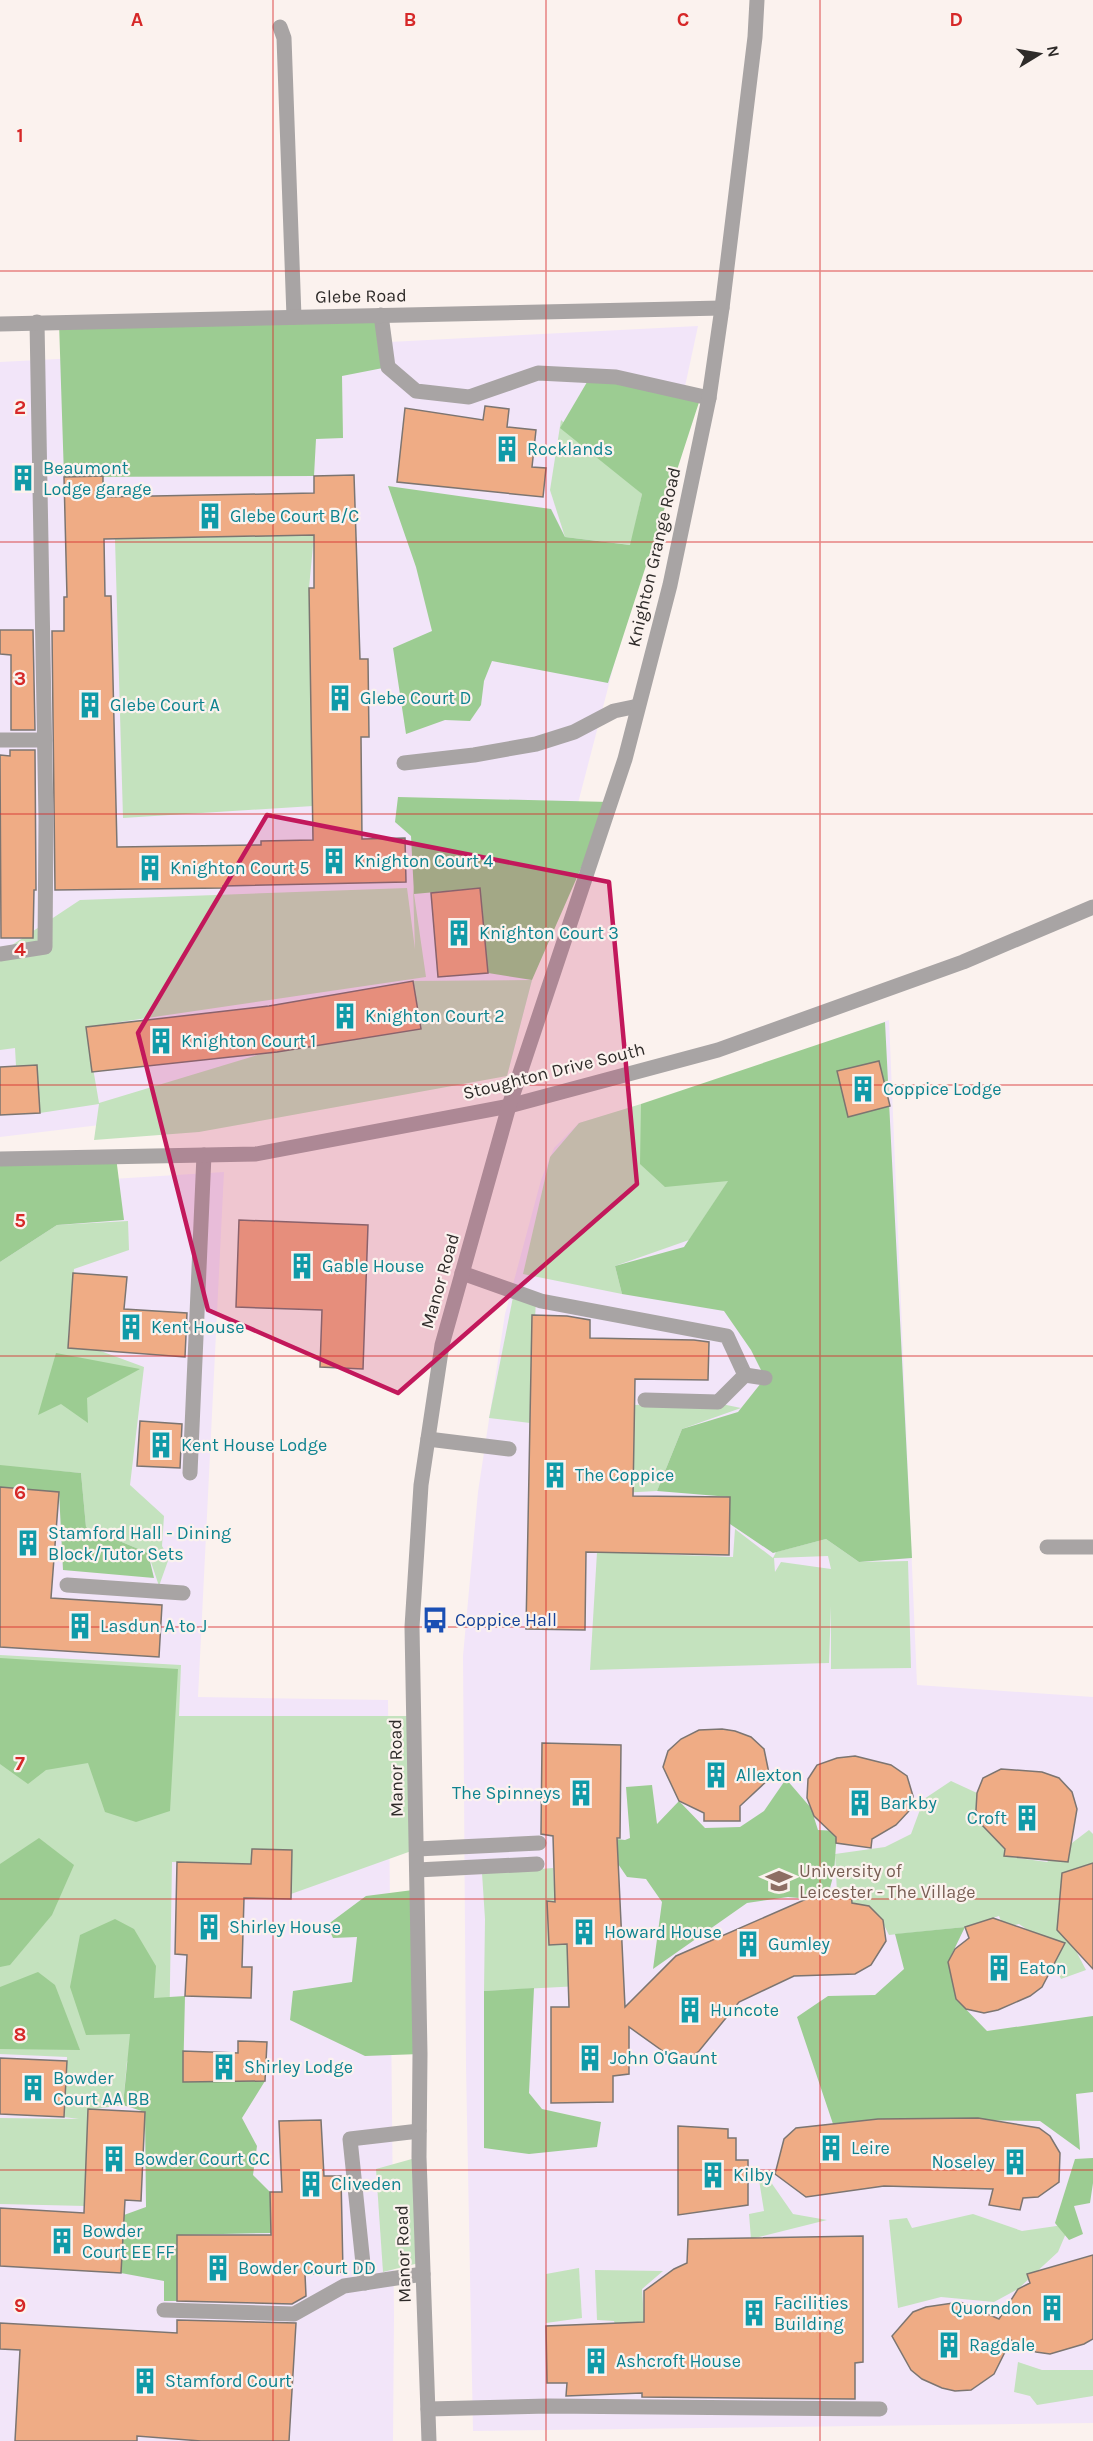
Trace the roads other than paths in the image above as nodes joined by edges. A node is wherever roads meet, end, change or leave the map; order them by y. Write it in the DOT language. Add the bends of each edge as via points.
graph roads {
  1 [pos="757,0"];
  2 [pos="280,27"];
  3 [pos="722,308"];
  4 [pos="381,315"];
  5 [pos="294,317"];
  6 [pos="37,322"];
  7 [pos="0,324"];
  8 [pos="709,398"];
  9 [pos="638,706"];
  10 [pos="0,740"];
  11 [pos="45,740"];
  12 [pos="404,763"];
  13 [pos="1093,907"];
  14 [pos="0,954"];
  15 [pos="509,1106"];
  16 [pos="204,1155"];
  17 [pos="0,1159"];
  18 [pos="462,1273"];
  19 [pos="745,1374"];
  20 [pos="765,1378"];
  21 [pos="645,1400"];
  22 [pos="428,1439"];
  23 [pos="509,1449"];
  24 [pos="190,1473"];
  25 [pos="1047,1547"];
  26 [pos="1093,1547"];
  27 [pos="67,1585"];
  28 [pos="183,1593"];
  29 [pos="539,1843"];
  30 [pos="417,1849"];
  31 [pos="537,1864"];
  32 [pos="417,1870"];
  33 [pos="419,2131"];
  34 [pos="423,2274"];
  35 [pos="365,2283"];
  36 [pos="164,2310"];
  37 [pos="428,2409"];
  38 [pos="880,2409"];
  39 [pos="429,2441"];
  1 -- 3 [label="street, Knighton Grange Road"];
  2 -- 5 [label="street" via="284,38"];
  3 -- 4 [label="street, Glebe Road"];
  3 -- 8 [label="street, Knighton Grange Road"];
  4 -- 5 [label="street, Glebe Road"];
  4 -- 8 [label="street" via="388,367 416,391 468,397 538,373 616,377"];
  5 -- 6 [label="street, Glebe Road"];
  6 -- 7 [label="street, Glebe Road"];
  6 -- 11 [label="street"];
  8 -- 9 [label="street, Knighton Grange Road" via="670,585"];
  9 -- 12 [label="street" via="614,711 574,732 536,744"];
  9 -- 15 [label="street, Knighton Grange Road" via="625,759"];
  10 -- 11 [label="street"];
  11 -- 14 [label="street" via="45,947"];
  13 -- 15 [label="street, Stoughton Drive South" via="963,962 718,1050"];
  15 -- 16 [label="street, Stoughton Drive South" via="256,1154"];
  15 -- 18 [label="street, Manor Road"];
  16 -- 17 [label="street, Stoughton Drive South"];
  16 -- 24 [label="street"];
  18 -- 19 [label="street" via="541,1301 727,1336"];
  18 -- 22 [label="street, Manor Road" via="442,1345"];
  19 -- 20 [label="street"];
  19 -- 21 [label="street" via="718,1402"];
  22 -- 23 [label="street"];
  22 -- 30 [label="street, Manor Road" via="412,1627"];
  25 -- 26 [label="street"];
  27 -- 28 [label="street"];
  29 -- 30 [label="street"];
  30 -- 32 [label="street, Manor Road"];
  31 -- 32 [label="street"];
  32 -- 33 [label="street, Manor Road"];
  33 -- 34 [label="street, Manor Road"];
  33 -- 35 [label="street" via="350,2139"];
  34 -- 35 [label="street"];
  34 -- 37 [label="street, Manor Road"];
  35 -- 36 [label="street" via="344,2286 294,2314"];
  37 -- 38 [label="street"];
  37 -- 39 [label="street, Manor Road"];
}
